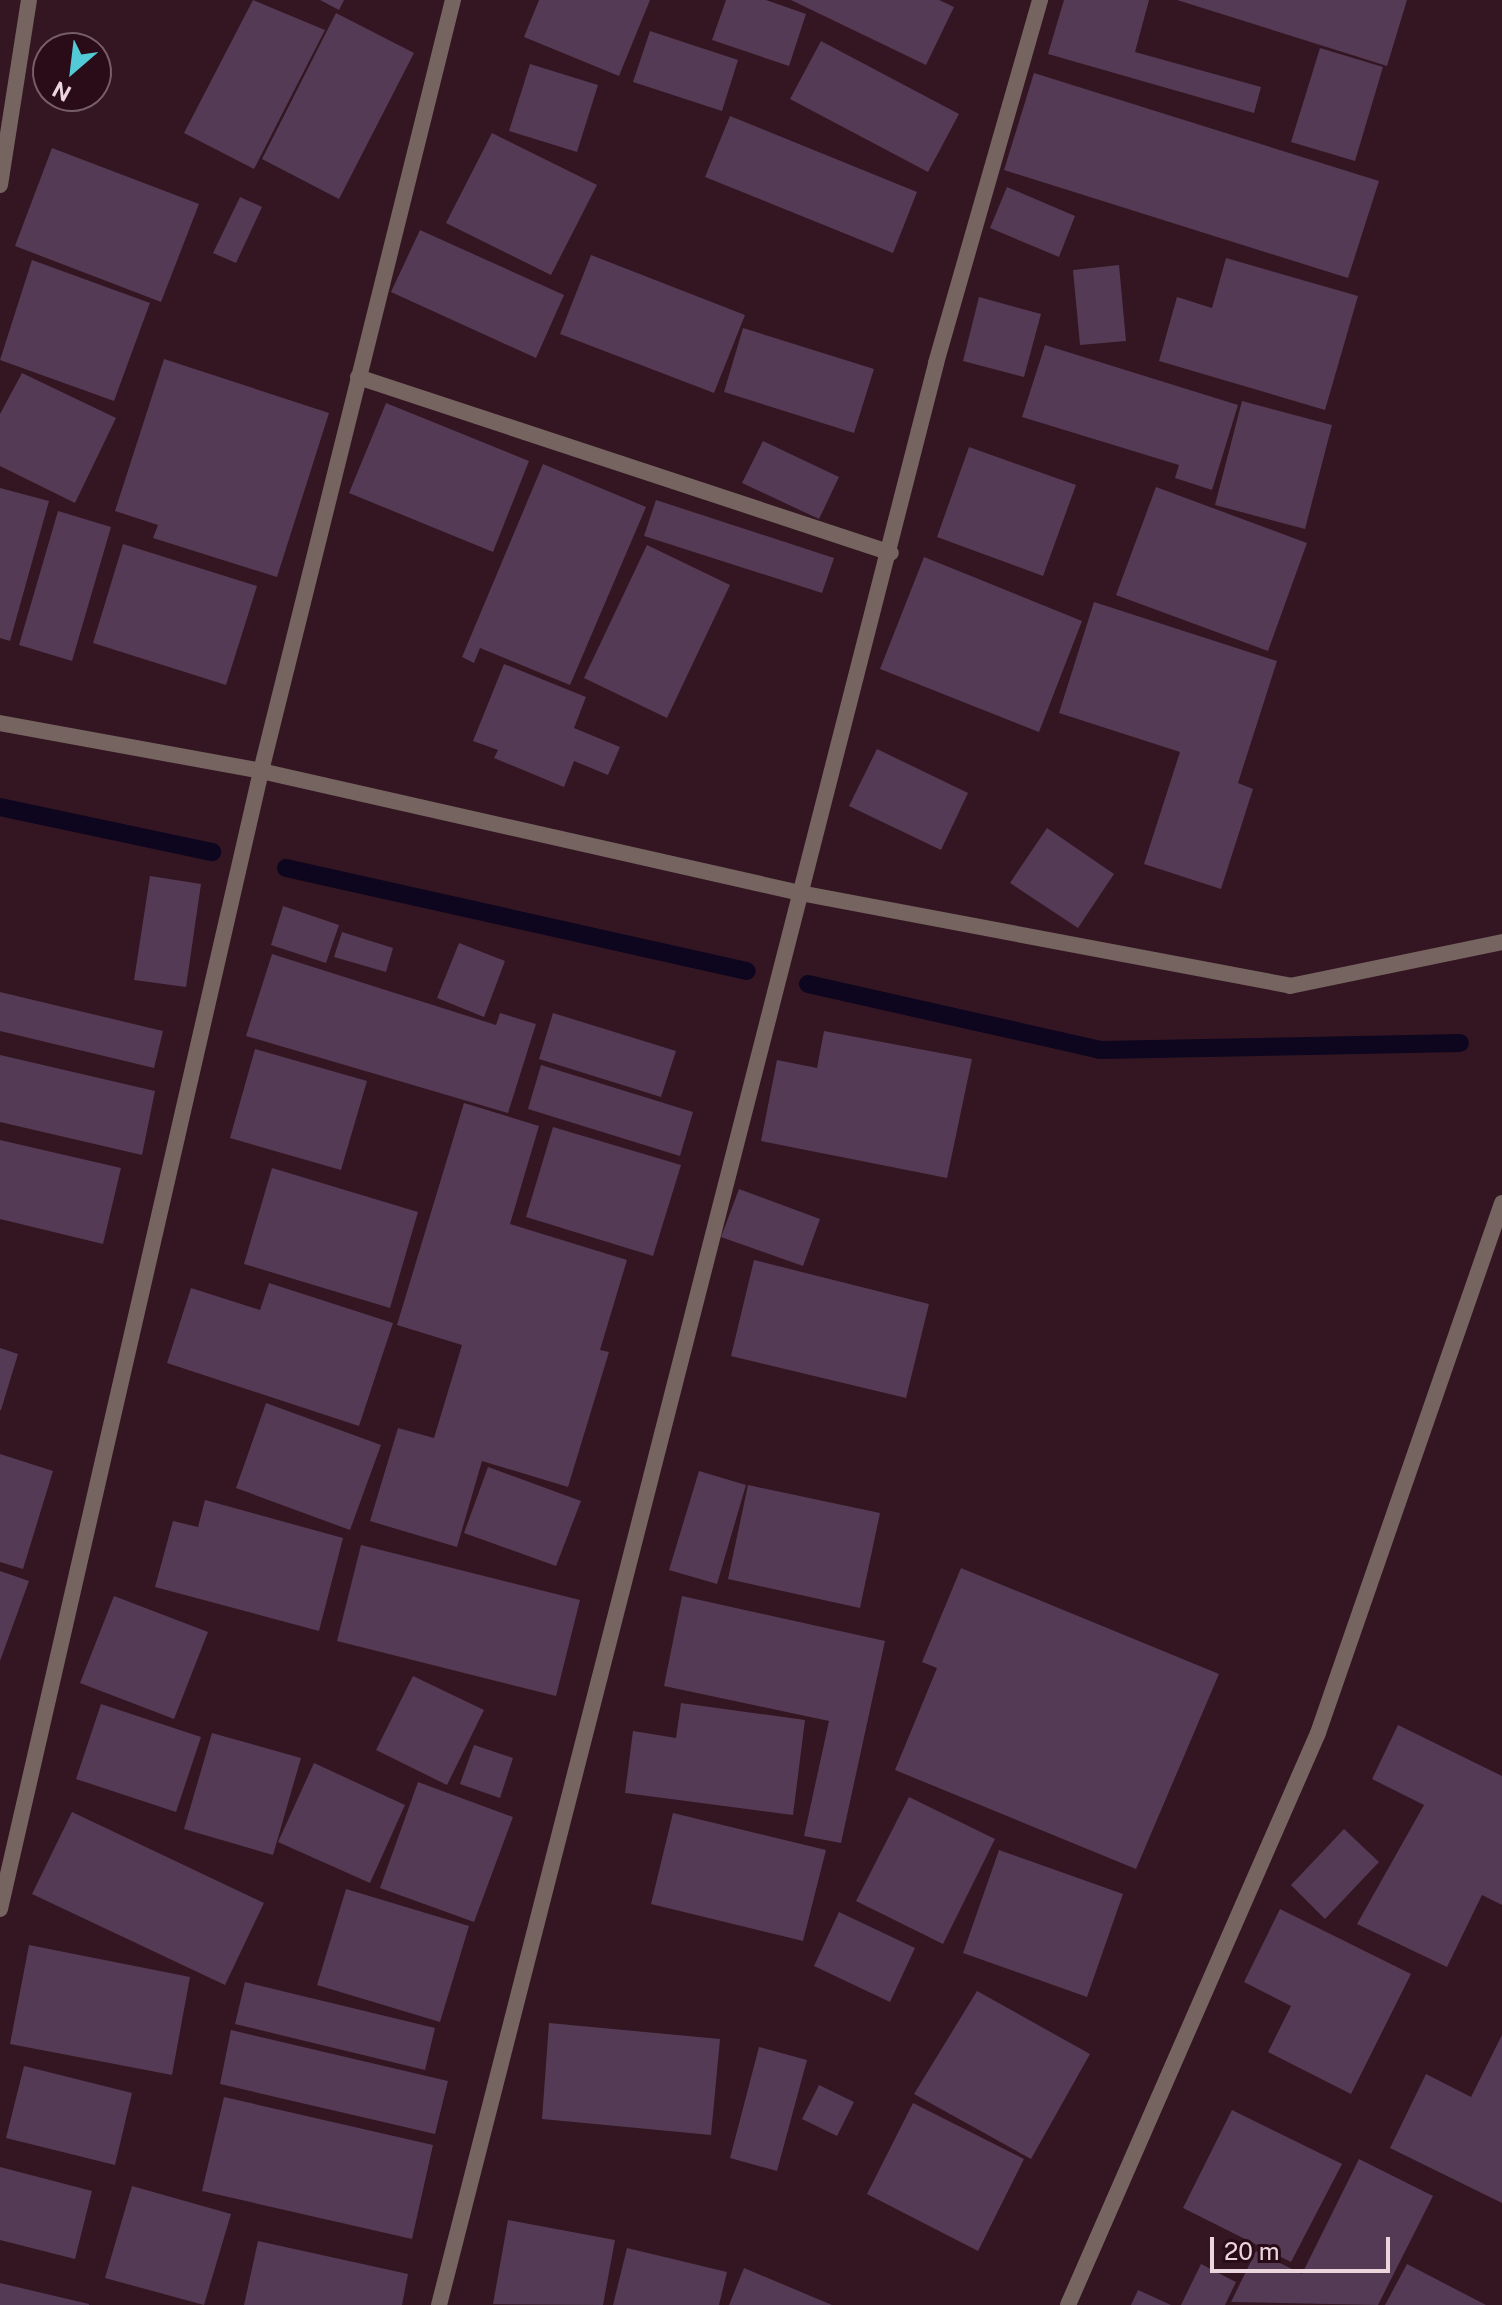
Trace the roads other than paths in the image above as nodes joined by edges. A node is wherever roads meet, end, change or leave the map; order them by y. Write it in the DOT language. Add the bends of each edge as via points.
graph roads {
  1 [pos="29,0"];
  2 [pos="453,0"];
  3 [pos="1040,0"];
  4 [pos="0,185"];
  5 [pos="358,377"];
  6 [pos="891,553"];
  7 [pos="0,723"];
  8 [pos="261,771"];
  9 [pos="800,893"];
  10 [pos="1502,942"];
  11 [pos="1502,1203"];
  12 [pos="0,1909"];
  13 [pos="439,2305"];
  14 [pos="1068,2305"];
  1 -- 4 [label="street"];
  2 -- 5 [label="street"];
  3 -- 6 [label="street" via="936,363"];
  5 -- 6 [label="street"];
  5 -- 8 [label="street"];
  6 -- 9 [label="street"];
  7 -- 8 [label="street"];
  8 -- 9 [label="street"];
  8 -- 12 [label="street"];
  9 -- 10 [label="street" via="1290,986"];
  9 -- 13 [label="street"];
  11 -- 14 [label="street" via="1318,1733"];
}
